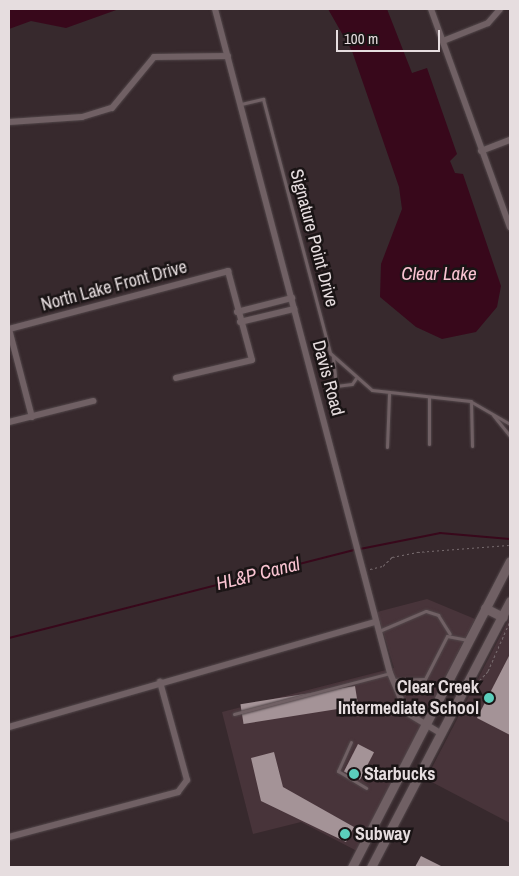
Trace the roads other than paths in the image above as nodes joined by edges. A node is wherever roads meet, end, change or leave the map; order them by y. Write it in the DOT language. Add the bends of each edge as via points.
graph roads {
  1 [pos="215,9"];
  2 [pos="431,9"];
  3 [pos="500,9"];
  4 [pos="443,40"];
  5 [pos="228,56"];
  6 [pos="241,105"];
  7 [pos="9,122"];
  8 [pos="510,140"];
  9 [pos="482,151"];
  10 [pos="510,227"];
  11 [pos="292,298"];
  12 [pos="294,309"];
  13 [pos="237,312"];
  14 [pos="240,322"];
  15 [pos="9,329"];
  16 [pos="334,357"];
  17 [pos="176,378"];
  18 [pos="356,378"];
  19 [pos="388,394"];
  20 [pos="429,396"];
  21 [pos="93,401"];
  22 [pos="471,401"];
  23 [pos="493,415"];
  24 [pos="32,417"];
  25 [pos="9,422"];
  26 [pos="510,424"];
  27 [pos="510,436"];
  28 [pos="429,444"];
  29 [pos="472,446"];
  30 [pos="387,447"];
  31 [pos="510,561"];
  32 [pos="510,602"];
  33 [pos="485,608"];
  34 [pos="506,619"];
  35 [pos="376,622"];
  36 [pos="379,631"];
  37 [pos="450,634"];
  38 [pos="469,640"];
  39 [pos="392,677"];
  40 [pos="160,682"];
  41 [pos="234,714"];
  42 [pos="426,726"];
  43 [pos="9,727"];
  44 [pos="442,734"];
  45 [pos="351,742"];
  46 [pos="366,788"];
  47 [pos="394,789"];
  48 [pos="407,796"];
  49 [pos="376,821"];
  50 [pos="388,830"];
  51 [pos="9,837"];
  52 [pos="352,867"];
  53 [pos="371,867"];
  1 -- 5 [label="street, Davis Road"];
  2 -- 4 [label="street"];
  3 -- 4 [label="street" via="488,23"];
  4 -- 9 [label="street"];
  5 -- 6 [label="street, Davis Road"];
  5 -- 7 [label="street" via="154,57 112,108 82,117"];
  6 -- 11 [label="street, Davis Road"];
  6 -- 16 [label="lane, Signature Point Drive" via="263,99"];
  8 -- 9 [label="street"];
  9 -- 10 [label="street"];
  11 -- 12 [label="street, Davis Road"];
  11 -- 13 [label="street"];
  12 -- 14 [label="street"];
  12 -- 35 [label="street, Davis Road" via="351,531 365,570"];
  13 -- 14 [label="street"];
  13 -- 15 [label="street, North Lake Front Drive" via="226,272"];
  14 -- 17 [label="street" via="252,360"];
  15 -- 24 [label="street"];
  16 -- 18 [label="lane"];
  16 -- 18 [label="lane, Signature Point Drive" via="336,386"];
  18 -- 19 [label="lane"];
  19 -- 20 [label="lane"];
  19 -- 30 [label="lane"];
  20 -- 22 [label="lane"];
  20 -- 28 [label="lane"];
  21 -- 24 [label="street"];
  22 -- 23 [label="lane"];
  22 -- 29 [label="lane"];
  23 -- 26 [label="lane"];
  23 -- 27 [label="lane"];
  24 -- 25 [label="street"];
  31 -- 33 [label="main road"];
  32 -- 34 [label="main road"];
  33 -- 34 [label="main road"];
  33 -- 38 [label="main road"];
  34 -- 44 [label="main road"];
  35 -- 36 [label="street, Davis Road"];
  35 -- 40 [label="street"];
  36 -- 37 [label="lane" via="426,611 438,615"];
  36 -- 39 [label="street, Davis Road"];
  37 -- 38 [label="lane"];
  37 -- 39 [label="lane" via="425,679"];
  38 -- 42 [label="main road"];
  39 -- 41 [label="lane"];
  39 -- 42 [label="street, Davis Road" via="407,713"];
  40 -- 43 [label="street" via="116,699"];
  40 -- 51 [label="street" via="187,780 178,792"];
  42 -- 44 [label="street, Davis Road"];
  42 -- 47 [label="main road"];
  44 -- 48 [label="main road"];
  45 -- 46 [label="lane" via="338,771"];
  47 -- 48 [label="main road"];
  47 -- 49 [label="main road"];
  48 -- 50 [label="main road"];
  49 -- 50 [label="main road"];
  49 -- 52 [label="main road"];
  50 -- 53 [label="main road"];
}
